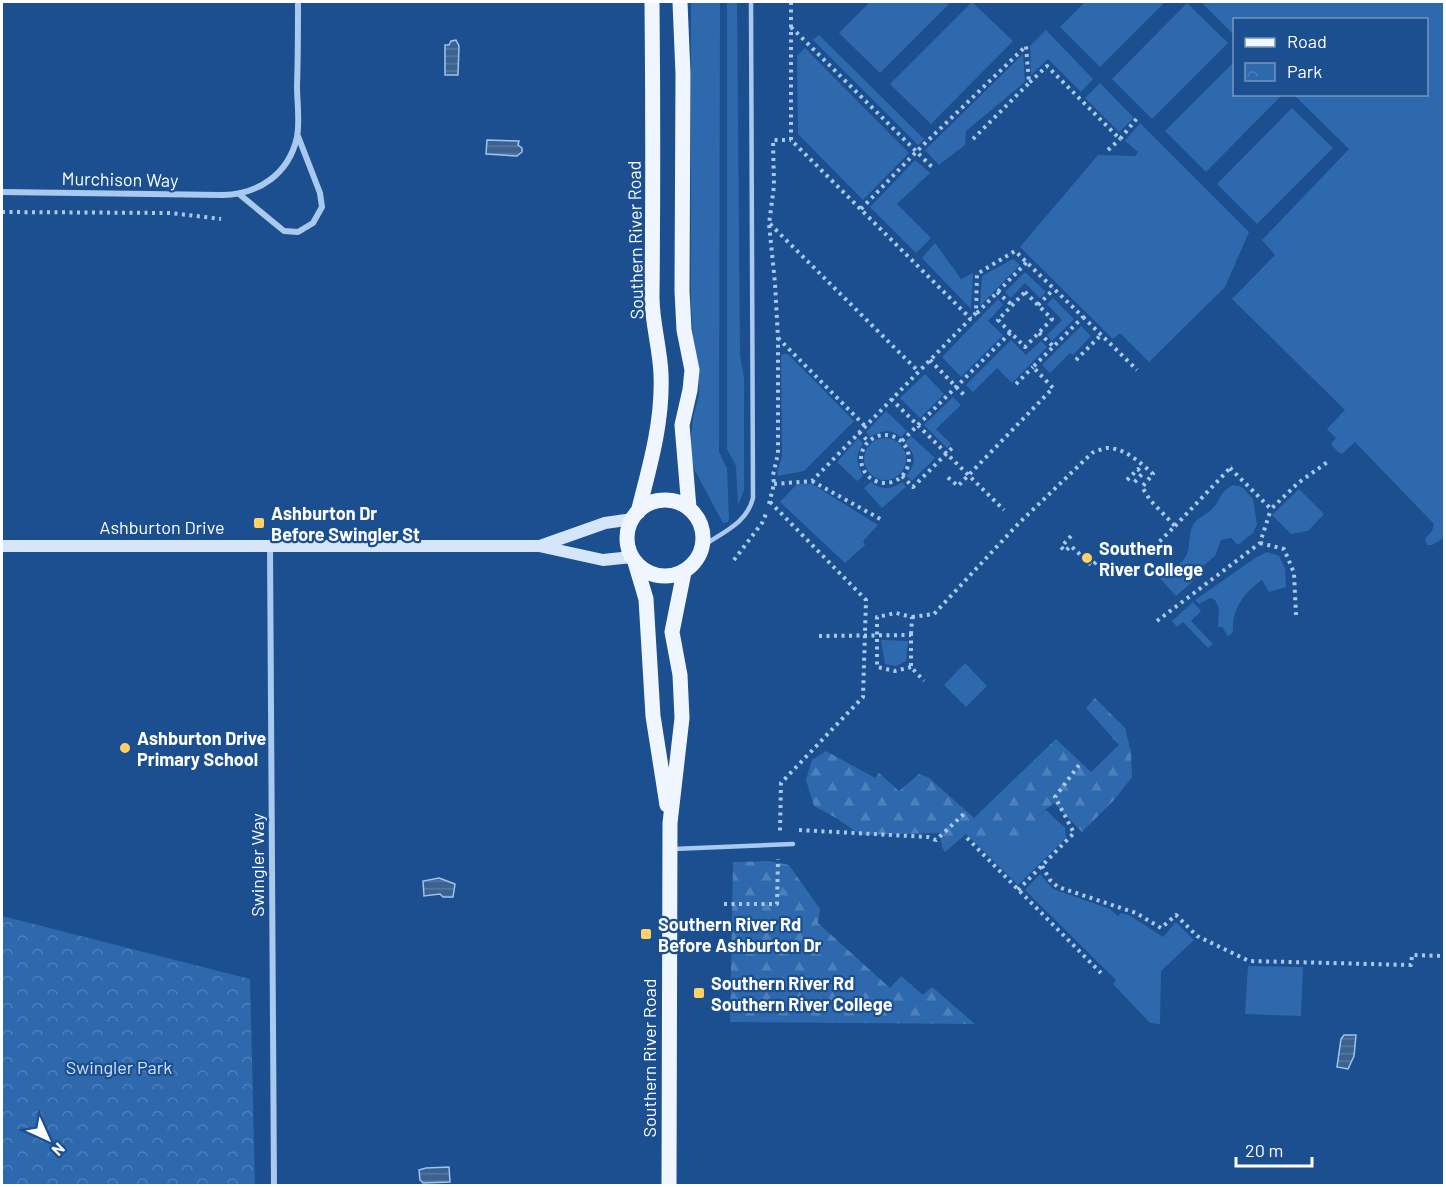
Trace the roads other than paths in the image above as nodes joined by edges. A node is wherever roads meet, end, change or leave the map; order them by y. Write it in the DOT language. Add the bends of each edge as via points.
graph roads {
  1 [pos="298,2"];
  2 [pos="652,2"];
  3 [pos="680,2"];
  4 [pos="751,2"];
  5 [pos="297,135"];
  6 [pos="2,192"];
  7 [pos="239,194"];
  8 [pos="689,508"];
  9 [pos="635,515"];
  10 [pos="270,545"];
  11 [pos="2,546"];
  12 [pos="539,546"];
  13 [pos="703,546"];
  14 [pos="634,559"];
  15 [pos="684,572"];
  16 [pos="670,823"];
  17 [pos="793,844"];
  18 [pos="670,849"];
  19 [pos="274,1185"];
  20 [pos="669,1185"];
  1 -- 5 [label="street, Murchison Way"];
  2 -- 9 [label="main road, Southern River Road" via="652,302 661,372 661,409 653,455"];
  3 -- 8 [label="main road" via="682,291 692,370 682,424"];
  4 -- 13 [label="lane" via="753,498 741,522"];
  5 -- 7 [label="street, Murchison Way" via="289,161 277,176"];
  5 -- 7 [label="street, Murchison Way" via="320,193 322,207 313,223 298,232 284,231"];
  6 -- 7 [label="street, Murchison Way"];
  8 -- 9 [label="main road" via="679,502 657,501"];
  8 -- 13 [label="main road" via="702,525"];
  9 -- 12 [label="main road, Ashburton Drive"];
  9 -- 14 [label="main road" via="627,538"];
  10 -- 11 [label="main road, Ashburton Drive"];
  10 -- 12 [label="main road, Ashburton Drive"];
  10 -- 19 [label="street, Swingler Way"];
  12 -- 14 [label="main road, Ashburton Drive" via="603,560"];
  13 -- 15 [label="main road"];
  14 -- 15 [label="main road" via="653,574"];
  14 -- 16 [label="main road, Southern River Road" via="646,599 653,716"];
  15 -- 16 [label="main road, Southern River Road" via="672,632 682,718"];
  16 -- 18 [label="main road, Southern River Road"];
  17 -- 18 [label="lane"];
  18 -- 20 [label="main road, Southern River Road"];
}
